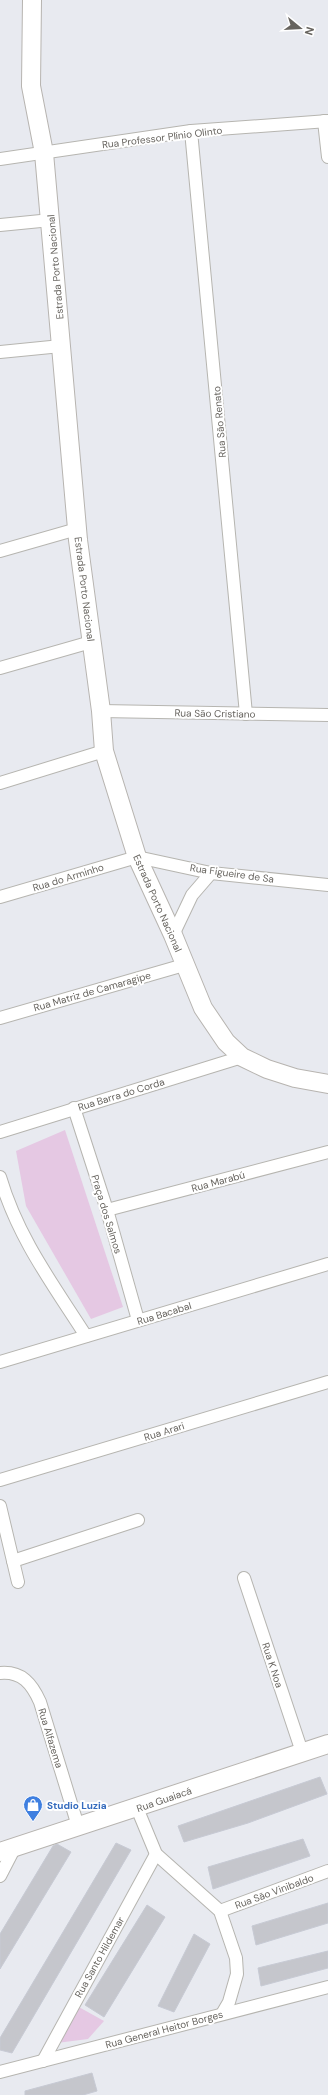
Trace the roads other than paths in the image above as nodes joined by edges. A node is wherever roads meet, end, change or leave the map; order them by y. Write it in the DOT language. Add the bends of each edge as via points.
graph roads {
  1 [pos="35,0"];
  2 [pos="326,121"];
  3 [pos="191,131"];
  4 [pos="44,153"];
  5 [pos="328,157"];
  6 [pos="0,159"];
  7 [pos="51,220"];
  8 [pos="0,225"];
  9 [pos="62,346"];
  10 [pos="0,352"];
  11 [pos="78,529"];
  12 [pos="0,551"];
  13 [pos="91,642"];
  14 [pos="0,668"];
  15 [pos="101,710"];
  16 [pos="246,714"];
  17 [pos="328,715"];
  18 [pos="104,751"];
  19 [pos="0,783"];
  20 [pos="137,857"];
  21 [pos="211,872"];
  22 [pos="328,885"];
  23 [pos="0,897"];
  24 [pos="173,935"];
  25 [pos="184,965"];
  26 [pos="0,1018"];
  27 [pos="242,1057"];
  28 [pos="328,1084"];
  29 [pos="74,1108"];
  30 [pos="0,1132"];
  31 [pos="328,1152"];
  32 [pos="0,1176"];
  33 [pos="107,1210"];
  34 [pos="328,1264"];
  35 [pos="138,1320"];
  36 [pos="86,1336"];
  37 [pos="0,1362"];
  38 [pos="328,1382"];
  39 [pos="0,1480"];
  40 [pos="0,1506"];
  41 [pos="138,1520"];
  42 [pos="13,1561"];
  43 [pos="244,1578"];
  44 [pos="18,1582"];
  45 [pos="0,1673"];
  46 [pos="327,1748"];
  47 [pos="302,1752"];
  48 [pos="138,1808"];
  49 [pos="78,1826"];
  50 [pos="8,1850"];
  51 [pos="156,1854"];
  52 [pos="328,1871"];
  53 [pos="0,1876"];
  54 [pos="220,1911"];
  55 [pos="328,1988"];
  56 [pos="222,2014"];
  57 [pos="43,2061"];
  58 [pos="0,2072"];
  1 -- 4 [label="street, Estrada Porto Nacional" via="31,86"];
  2 -- 3 [label="street, Rua Professor Plínio Olinto"];
  2 -- 5 [label="street"];
  3 -- 4 [label="street, Rua Professor Plínio Olinto"];
  3 -- 16 [label="street, Rua São Renato"];
  4 -- 6 [label="street, Rua Professor Plínio Olinto"];
  4 -- 7 [label="street, Estrada Porto Nacional"];
  7 -- 8 [label="street"];
  7 -- 9 [label="street, Estrada Porto Nacional"];
  9 -- 10 [label="street"];
  9 -- 11 [label="street, Estrada Porto Nacional"];
  11 -- 12 [label="street"];
  11 -- 13 [label="street, Estrada Porto Nacional"];
  13 -- 14 [label="street"];
  13 -- 15 [label="street, Estrada Porto Nacional"];
  15 -- 16 [label="street, Rua São Cristiano"];
  15 -- 18 [label="street, Estrada Porto Nacional"];
  16 -- 17 [label="street, Rua São Cristiano"];
  18 -- 19 [label="street"];
  18 -- 20 [label="street, Estrada Porto Nacional"];
  20 -- 21 [label="street, Rua Figueire de Sa"];
  20 -- 23 [label="street, Rua do Arminho"];
  20 -- 24 [label="street, Estrada Porto Nacional"];
  21 -- 22 [label="street, Rua Figueire de Sa"];
  21 -- 24 [label="street" via="192,895"];
  24 -- 25 [label="street, Estrada Porto Nacional"];
  25 -- 26 [label="street, Rua Matriz de Camaragipe"];
  25 -- 27 [label="street, Estrada Porto Nacional" via="203,1008 226,1042"];
  27 -- 28 [label="street, Estrada Porto Nacional" via="295,1078"];
  27 -- 29 [label="street, Rua Barra do Corda"];
  29 -- 30 [label="street, Rua Barra do Corda"];
  29 -- 33 [label="street, Praça dos Salmos"];
  31 -- 33 [label="street, Rua Marabú"];
  32 -- 36 [label="street" via="9,1206 24,1240"];
  33 -- 35 [label="street, Praça dos Salmos"];
  34 -- 35 [label="street, Rua Bacabal"];
  35 -- 36 [label="street, Rua Bacabal"];
  36 -- 37 [label="street, Rua Bacabal"];
  38 -- 39 [label="street, Rua Arari"];
  40 -- 42 [label="street"];
  41 -- 42 [label="street"];
  42 -- 44 [label="street"];
  43 -- 47 [label="street, Rua K Noa"];
  45 -- 49 [label="street, Rua Alfazema" via="20,1676 32,1686 40,1702"];
  46 -- 47 [label="street, Rua Guaiacá"];
  47 -- 48 [label="street, Rua Guaiacá"];
  48 -- 49 [label="street, Rua Guaiacá"];
  48 -- 51 [label="street"];
  49 -- 50 [label="street, Rua Guaiacá"];
  50 -- 53 [label="street"];
  51 -- 54 [label="street"];
  51 -- 57 [label="street, Rua Santo Hildemar"];
  52 -- 54 [label="street, Rua São Vinibaldo"];
  54 -- 56 [label="street" via="236,1958 237,1974 229,2002"];
  55 -- 56 [label="street, Rua General Heitor Borges"];
  56 -- 57 [label="street, Rua General Heitor Borges"];
  57 -- 58 [label="street, Rua General Heitor Borges"];
}
